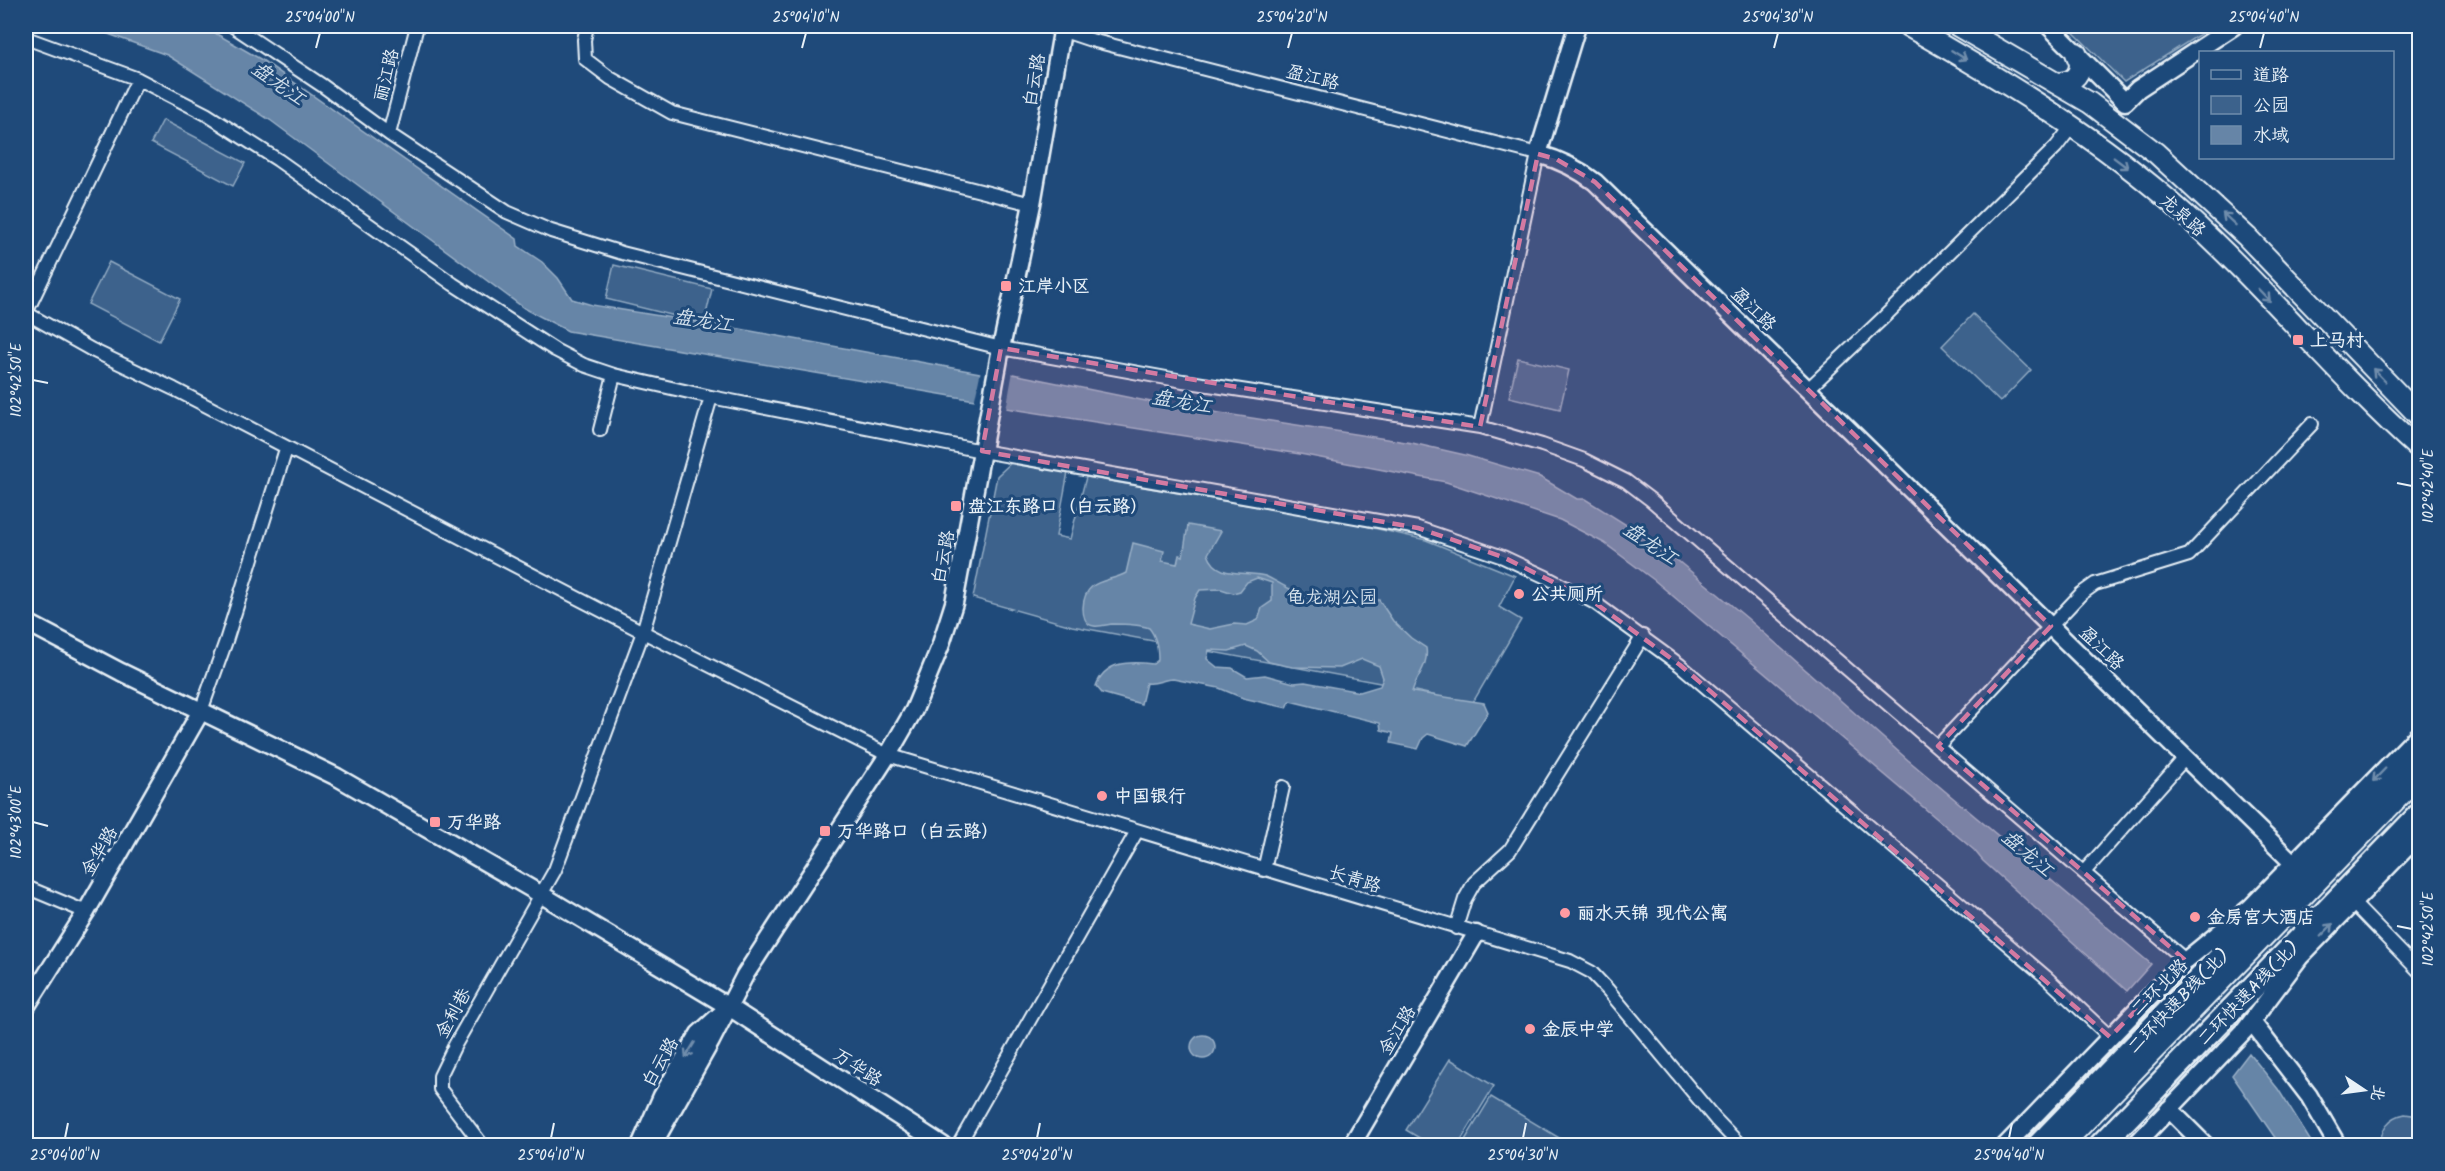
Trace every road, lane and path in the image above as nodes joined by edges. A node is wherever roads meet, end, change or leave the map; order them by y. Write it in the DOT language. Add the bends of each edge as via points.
graph roads {
  1 [pos="233,26"];
  2 [pos="417,26"];
  3 [pos="587,26"];
  4 [pos="1577,26"];
  5 [pos="1908,26"];
  6 [pos="1958,26"];
  7 [pos="2049,26"];
  8 [pos="2234,26"];
  9 [pos="1058,27"];
  10 [pos="26,38"];
  11 [pos="2076,54"];
  12 [pos="138,79"];
  13 [pos="2056,82"];
  14 [pos="2126,102"];
  15 [pos="2072,126"];
  16 [pos="2120,126"];
  17 [pos="389,134"];
  18 [pos="1538,154"];
  19 [pos="1032,204"];
  20 [pos="1000,356"];
  21 [pos="614,375"];
  22 [pos="1808,389"];
  23 [pos="711,398"];
  24 [pos="2420,417"];
  25 [pos="2312,424"];
  26 [pos="1480,427"];
  27 [pos="600,430"];
  28 [pos="286,449"];
  29 [pos="2420,450"];
  30 [pos="982,451"];
  31 [pos="26,622"];
  32 [pos="2051,626"];
  33 [pos="643,632"];
  34 [pos="1643,636"];
  35 [pos="201,711"];
  36 [pos="2420,733"];
  37 [pos="1938,746"];
  38 [pos="888,755"];
  39 [pos="2420,756"];
  40 [pos="2185,758"];
  41 [pos="2420,775"];
  42 [pos="1283,787"];
  43 [pos="2420,792"];
  44 [pos="2420,814"];
  45 [pos="1137,831"];
  46 [pos="2420,834"];
  47 [pos="2293,863"];
  48 [pos="1264,870"];
  49 [pos="2084,872"];
  50 [pos="26,887"];
  51 [pos="542,895"];
  52 [pos="2353,903"];
  53 [pos="2250,908"];
  54 [pos="86,912"];
  55 [pos="1456,928"];
  56 [pos="1476,934"];
  57 [pos="2300,957"];
  58 [pos="2185,960"];
  59 [pos="2420,972"];
  60 [pos="26,1007"];
  61 [pos="729,1007"];
  62 [pos="2252,1022"];
  63 [pos="2108,1047"];
  64 [pos="2164,1106"];
  65 [pos="483,1146"];
  66 [pos="640,1146"];
  67 [pos="652,1146"];
  68 [pos="944,1146"];
  69 [pos="958,1146"];
  70 [pos="1350,1146"];
  71 [pos="1741,1146"];
  72 [pos="2005,1146"];
  73 [pos="2020,1146"];
  74 [pos="2038,1146"];
  75 [pos="2061,1146"];
  76 [pos="2078,1146"];
  77 [pos="2100,1146"];
  78 [pos="2118,1146"];
  79 [pos="2134,1146"];
  80 [pos="2206,1146"];
  81 [pos="2338,1146"];
  1 -- 17 [label="street"];
  2 -- 17 [label="street, 丽江路"];
  3 -- 19 [label="street" via="585,59 672,113"];
  4 -- 18 [label="street"];
  5 -- 15 [label="main road, 龙泉路, one-way"];
  6 -- 13 [label="main road, 龙泉路"];
  7 -- 11 [label="street"];
  8 -- 14 [label="street" via="2138,89"];
  9 -- 18 [label="street, 盈江路" via="1102,43"];
  9 -- 19 [label="street, 白云路"];
  10 -- 12 [label="street"];
  11 -- 13 [label="main road" via="2080,68 2076,77"];
  11 -- 14 [label="street"];
  12 -- 21 [label="street" via="206,114 278,160 453,284 555,350"];
  12 -- 28 [label="street, 长青路" via="26,313"];
  13 -- 16 [label="main road, 龙泉路"];
  14 -- 16 [label="street"];
  15 -- 22 [label="street" via="2039,164"];
  15 -- 29 [label="main road, 龙泉路, one-way" via="2182,212"];
  24 -- 16 [label="main road, 龙泉路, one-way" via="2247,237 2173,168"];
  17 -- 20 [label="street" via="507,212 551,231 622,254"];
  18 -- 22 [label="street, 盈江路" via="1572,166 1595,182"];
  18 -- 26 [label="street"];
  19 -- 20 [label="street, 白云路"];
  20 -- 26 [label="street"];
  20 -- 30 [label="street, 白云路"];
  21 -- 23 [label="street"];
  21 -- 27 [label="street"];
  22 -- 32 [label="street, 盈江路"];
  23 -- 30 [label="street"];
  23 -- 33 [label="street, 金利巷"];
  25 -- 32 [label="street" via="2189,555 2095,584"];
  26 -- 37 [label="street" via="1584,460 1626,481"];
  28 -- 33 [label="street, 长青路"];
  28 -- 35 [label="street"];
  30 -- 34 [label="street" via="1418,528 1503,557 1546,577 1595,603"];
  30 -- 38 [label="street, 白云路" via="954,603 914,710"];
  31 -- 35 [label="street, 万华路"];
  32 -- 37 [label="street"];
  32 -- 40 [label="street, 盈江路"];
  33 -- 38 [label="street, 长青路"];
  33 -- 51 [label="street, 金利巷" via="555,870"];
  34 -- 55 [label="street" via="1510,850 1474,883"];
  34 -- 63 [label="street" via="2046,977"];
  35 -- 51 [label="street, 万华路" via="337,777"];
  35 -- 54 [label="street, 金华路"];
  36 -- 47 [label="street, 二环北路, one-way"];
  37 -- 49 [label="street"];
  38 -- 45 [label="street, 长青路"];
  38 -- 61 [label="street, 白云路" via="745,975"];
  39 -- 74 [label="highway, 二环快速B线(北)" via="2358,815"];
  40 -- 47 [label="street, 盈江路"];
  40 -- 49 [label="street"];
  41 -- 75 [label="main road"];
  42 -- 48 [label="street"];
  43 -- 76 [label="main road"];
  44 -- 77 [label="highway, 二环快速A线(北)"];
  45 -- 48 [label="street, 长青路"];
  45 -- 69 [label="street"];
  46 -- 52 [label="street"];
  47 -- 53 [label="street, 二环北路"];
  48 -- 55 [label="street, 长青路"];
  49 -- 58 [label="street"];
  50 -- 54 [label="street"];
  51 -- 61 [label="street, 万华路"];
  51 -- 65 [label="street, 金利巷" via="440,1076 440,1089"];
  57 -- 52 [label="street, one-way"];
  52 -- 59 [label="street"];
  53 -- 58 [label="street, 二环北路"];
  53 -- 63 [label="highway"];
  54 -- 60 [label="street, 金华路"];
  55 -- 56 [label="street, 长青路"];
  56 -- 70 [label="street, 金江路"];
  56 -- 71 [label="street, 长青路" via="1570,961 1591,972"];
  57 -- 62 [label="street"];
  57 -- 64 [label="highway"];
  58 -- 63 [label="street, 二环北路"];
  61 -- 66 [label="street, 白云路, one-way" via="699,1034 662,1096"];
  61 -- 67 [label="street, 白云路"];
  61 -- 68 [label="street, 万华路"];
  62 -- 64 [label="street"];
  62 -- 81 [label="street" via="2304,1088"];
  63 -- 72 [label="street, 二环北路"];
  63 -- 73 [label="highway"];
  64 -- 78 [label="highway"];
  64 -- 79 [label="street"];
  64 -- 80 [label="street"];
}
